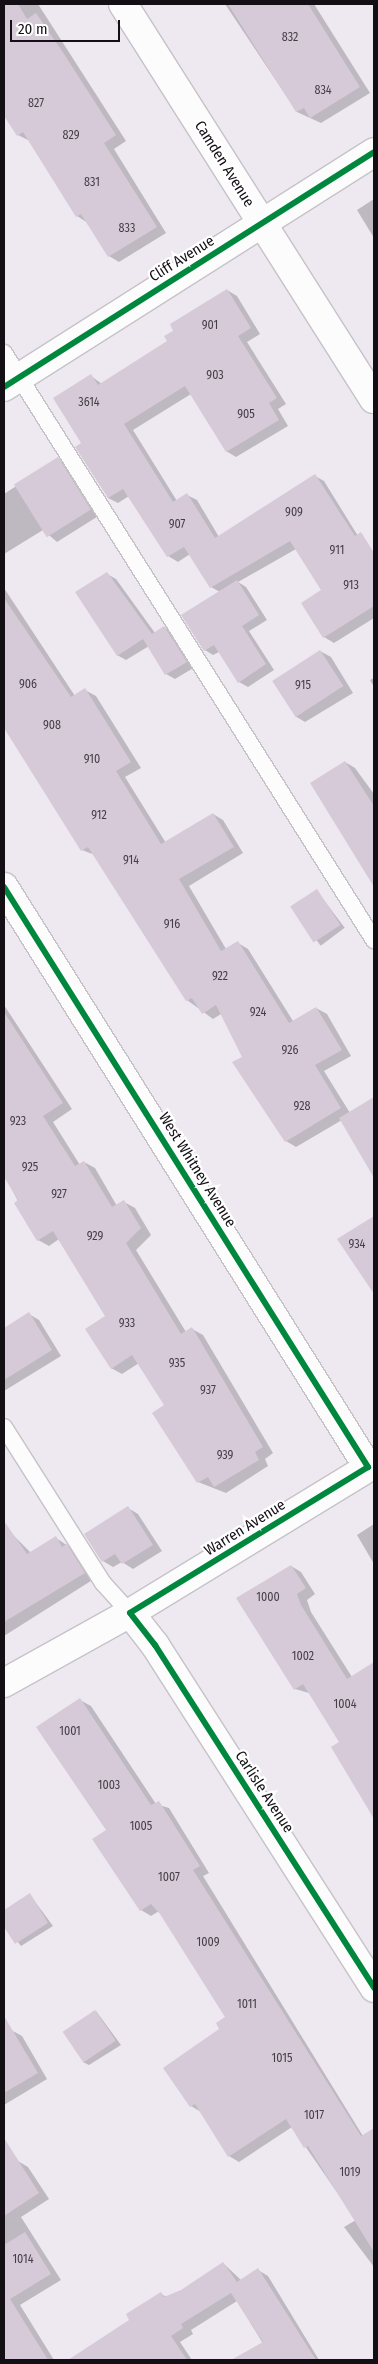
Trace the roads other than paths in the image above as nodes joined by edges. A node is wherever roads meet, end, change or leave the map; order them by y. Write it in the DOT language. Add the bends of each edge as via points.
graph roads {
  1 [pos="123,4"];
  2 [pos="374,152"];
  3 [pos="262,224"];
  4 [pos="4,353"];
  5 [pos="11,382"];
  6 [pos="374,399"];
  7 [pos="4,887"];
  8 [pos="374,940"];
  9 [pos="4,1427"];
  10 [pos="371,1465"];
  11 [pos="130,1613"];
  12 [pos="4,1683"];
  13 [pos="374,1988"];
  1 -- 3 [label="street, Camden Avenue"];
  2 -- 3 [label="street, Cliff Avenue"];
  3 -- 5 [label="street, Cliff Avenue"];
  3 -- 6 [label="street, Camden Avenue"];
  4 -- 5 [label="lane"];
  5 -- 8 [label="lane"];
  7 -- 10 [label="street, West Whitney Avenue"];
  9 -- 11 [label="lane" via="103,1582"];
  10 -- 11 [label="street, Warren Avenue"];
  11 -- 12 [label="street, Warren Avenue"];
  11 -- 13 [label="street, Carlisle Avenue" via="155,1645"];
}
